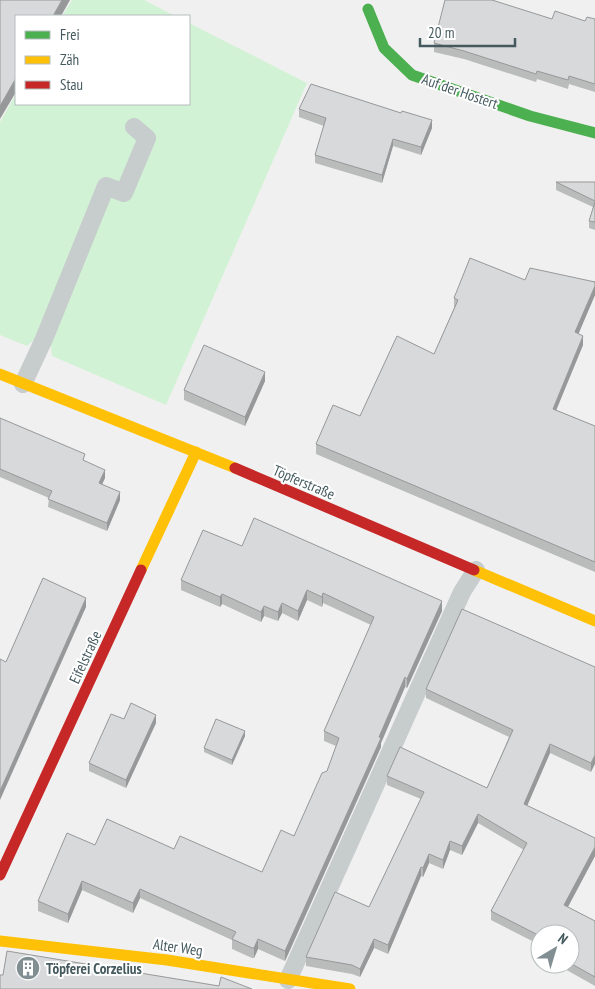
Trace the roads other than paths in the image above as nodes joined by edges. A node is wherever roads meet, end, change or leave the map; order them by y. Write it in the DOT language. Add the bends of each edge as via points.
graph roads {
  1 [pos="370,4"];
  2 [pos="134,127"];
  3 [pos="595,133"];
  4 [pos="0,374"];
  5 [pos="23,384"];
  6 [pos="196,452"];
  7 [pos="476,570"];
  8 [pos="595,621"];
  9 [pos="0,875"];
  10 [pos="0,941"];
  11 [pos="278,982"];
  12 [pos="350,989"];
  1 -- 3 [label="street, Auf der Hostert" via="384,48 412,75 530,116"];
  2 -- 5 [label="lane" via="147,138 130,181 124,193 106,186"];
  4 -- 5 [label="street, Töpferstraße"];
  5 -- 6 [label="street, Töpferstraße"];
  6 -- 7 [label="street, Töpferstraße"];
  6 -- 9 [label="street, Eifelstraße"];
  7 -- 8 [label="street, Töpferstraße"];
  7 -- 11 [label="lane" via="458,601"];
  10 -- 11 [label="street, Alter Weg" via="167,960"];
  11 -- 12 [label="street, Alter Weg"];
}
